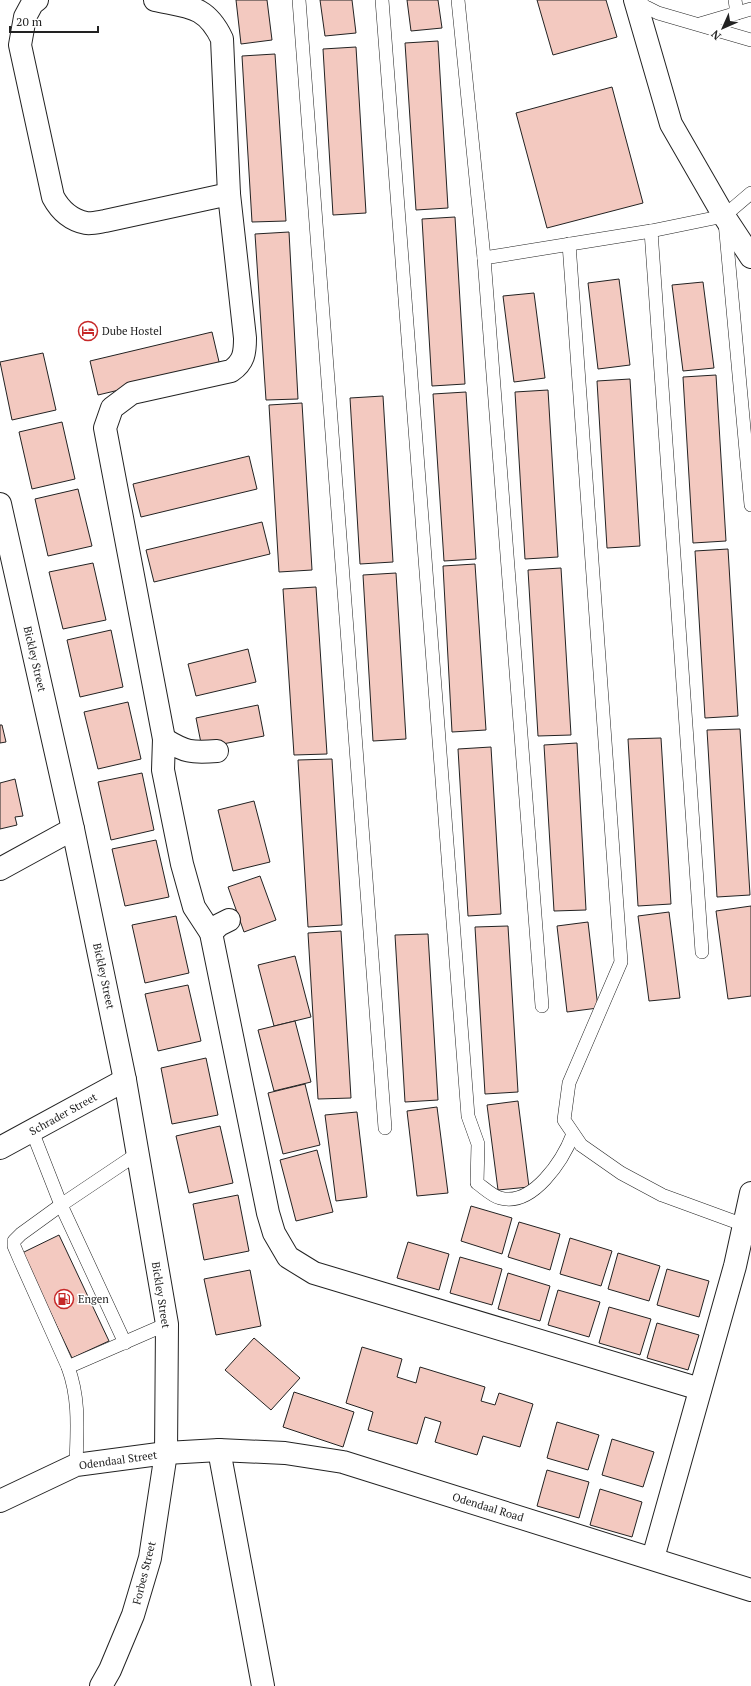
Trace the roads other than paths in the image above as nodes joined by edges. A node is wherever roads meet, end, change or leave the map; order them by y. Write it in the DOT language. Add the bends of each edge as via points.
graph roads {
  1 [pos="37,0"];
  2 [pos="156,0"];
  3 [pos="300,0"];
  4 [pos="382,0"];
  5 [pos="458,0"];
  6 [pos="635,0"];
  7 [pos="638,0"];
  8 [pos="735,0"];
  9 [pos="751,9"];
  10 [pos="737,13"];
  11 [pos="700,24"];
  12 [pos="751,40"];
  13 [pos="751,192"];
  14 [pos="229,194"];
  15 [pos="724,216"];
  16 [pos="651,231"];
  17 [pos="569,244"];
  18 [pos="751,257"];
  19 [pos="484,258"];
  20 [pos="0,504"];
  21 [pos="751,505"];
  22 [pos="164,739"];
  23 [pos="217,751"];
  24 [pos="73,829"];
  25 [pos="0,869"];
  26 [pos="229,920"];
  27 [pos="211,933"];
  28 [pos="702,952"];
  29 [pos="542,1006"];
  30 [pos="125,1080"];
  31 [pos="385,1128"];
  32 [pos="32,1131"];
  33 [pos="574,1134"];
  34 [pos="0,1148"];
  35 [pos="137,1154"];
  36 [pos="751,1193"];
  37 [pos="61,1205"];
  38 [pos="744,1225"];
  39 [pos="743,1268"];
  40 [pos="167,1324"];
  41 [pos="125,1343"];
  42 [pos="68,1367"];
  43 [pos="700,1389"];
  44 [pos="219,1450"];
  45 [pos="166,1453"];
  46 [pos="76,1465"];
  47 [pos="0,1501"];
  48 [pos="653,1558"];
  49 [pos="751,1590"];
  50 [pos="101,1686"];
  51 [pos="263,1686"];
  1 -- 14 [label="street" via="25,17 20,45 53,197 59,207 71,218 86,223"];
  2 -- 14 [label="street" via="198,9 211,19 222,39"];
  3 -- 31 [label="lane"];
  4 -- 33 [label="lane" via="468,1116 478,1144 477,1183 499,1198 519,1198 544,1180 566,1152"];
  5 -- 19 [label="lane"];
  6 -- 15 [label="street" via="671,124"];
  7 -- 11 [label="lane" via="658,13"];
  8 -- 10 [label="lane"];
  9 -- 10 [label="lane"];
  10 -- 11 [label="lane"];
  11 -- 12 [label="lane"];
  13 -- 15 [label="lane"];
  14 -- 22 [label="street" via="245,354 239,365 231,371 132,393 112,408 105,428"];
  15 -- 16 [label="lane"];
  15 -- 18 [label="street"];
  15 -- 21 [label="lane"];
  16 -- 17 [label="lane"];
  16 -- 28 [label="lane"];
  17 -- 19 [label="lane"];
  17 -- 33 [label="lane" via="621,962 569,1083 564,1120"];
  19 -- 29 [label="lane"];
  20 -- 24 [label="street, Bickley Street"];
  22 -- 23 [label="street" via="187,752"];
  22 -- 27 [label="street" via="163,770 182,864 194,907"];
  24 -- 25 [label="street"];
  24 -- 30 [label="street, Bickley Street"];
  26 -- 27 [label="street"];
  27 -- 43 [label="street" via="268,1213 274,1233 288,1256 314,1273"];
  30 -- 32 [label="street, Schrader Street"];
  30 -- 35 [label="street, Bickley Street"];
  32 -- 34 [label="street, Schrader Street"];
  32 -- 37 [label="lane"];
  33 -- 38 [label="lane" via="581,1145 621,1173 662,1195"];
  35 -- 37 [label="lane"];
  35 -- 40 [label="street, Bickley Street"];
  36 -- 38 [label="street"];
  37 -- 41 [label="lane"];
  37 -- 42 [label="lane" via="21,1234 14,1241 14,1246"];
  38 -- 39 [label="street"];
  39 -- 43 [label="street"];
  40 -- 41 [label="lane"];
  40 -- 45 [label="street, Bickley Street"];
  41 -- 42 [label="lane"];
  42 -- 46 [label="lane" via="74,1384 77,1406"];
  43 -- 48 [label="street"];
  44 -- 45 [label="street, Odendaal Street"];
  44 -- 48 [label="street, Odendaal Road" via="285,1453 343,1462"];
  44 -- 51 [label="street"];
  45 -- 46 [label="street, Odendaal Street"];
  45 -- 50 [label="street, Forbes Street" via="150,1558 133,1615"];
  46 -- 47 [label="street, Odendaal Street"];
  48 -- 49 [label="street, Odendaal Road"];
}
